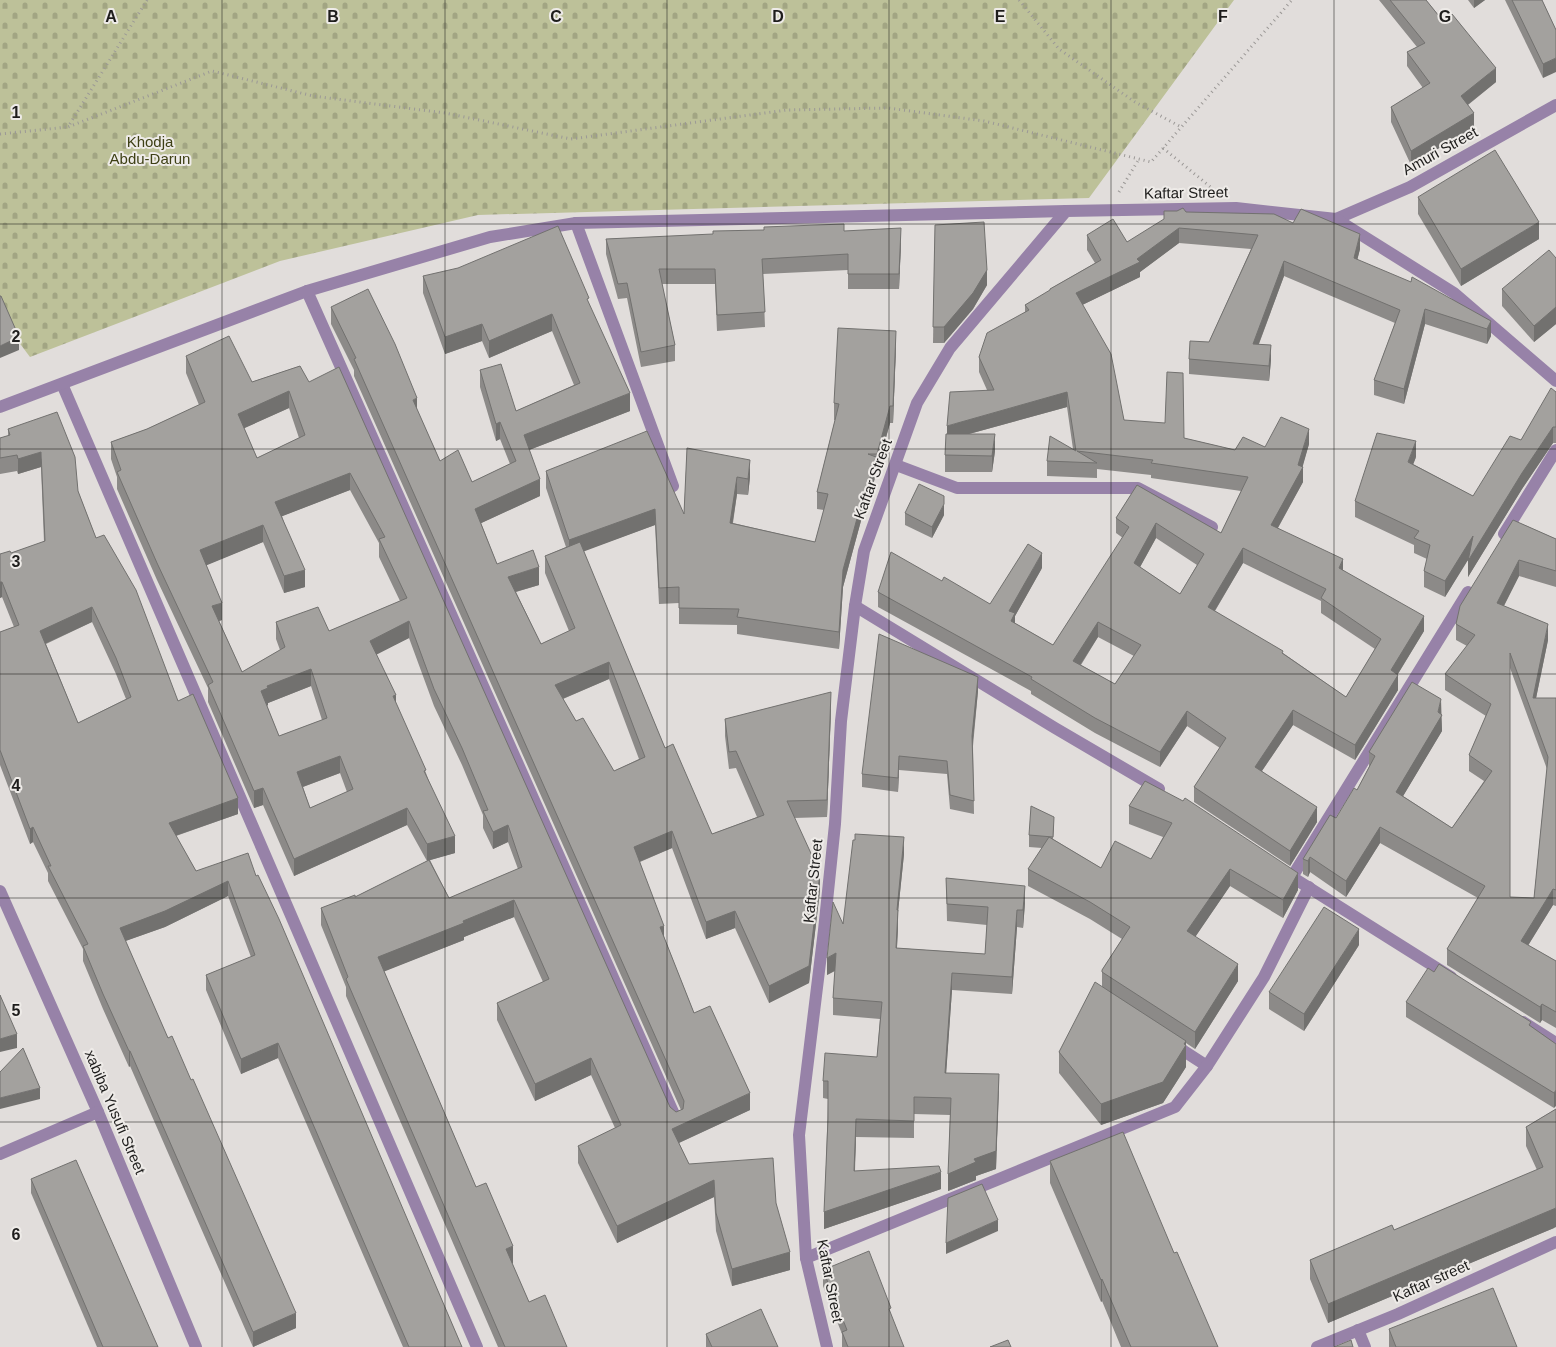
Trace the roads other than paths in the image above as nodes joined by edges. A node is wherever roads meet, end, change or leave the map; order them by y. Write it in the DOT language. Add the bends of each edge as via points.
graph roads {
  1 [pos="1556,105"];
  2 [pos="1066,212"];
  3 [pos="1336,219"];
  4 [pos="576,223"];
  5 [pos="307,291"];
  6 [pos="1556,381"];
  7 [pos="62,384"];
  8 [pos="0,407"];
  9 [pos="1556,450"];
  10 [pos="896,465"];
  11 [pos="673,486"];
  12 [pos="1212,527"];
  13 [pos="1499,542"];
  14 [pos="1473,584"];
  15 [pos="855,606"];
  16 [pos="1166,793"];
  17 [pos="1276,866"];
  18 [pos="1292,877"];
  19 [pos="1309,887"];
  20 [pos="0,891"];
  21 [pos="1466,986"];
  22 [pos="1515,1017"];
  23 [pos="1165,1040"];
  24 [pos="1556,1043"];
  25 [pos="1206,1066"];
  26 [pos="98,1112"];
  27 [pos="677,1121"];
  28 [pos="0,1154"];
  29 [pos="1556,1242"];
  30 [pos="806,1258"];
  31 [pos="1358,1330"];
  32 [pos="196,1347"];
  33 [pos="477,1347"];
  34 [pos="827,1347"];
  35 [pos="1318,1347"];
  36 [pos="1365,1347"];
  1 -- 3 [label="street, Amuri Street" via="1410,187"];
  2 -- 3 [label="street, Kaftar Street" via="1236,208"];
  2 -- 4 [label="street"];
  2 -- 10 [label="street, Kaftar Street" via="950,348 918,404"];
  3 -- 6 [label="street, Kaftar Street" via="1454,293"];
  4 -- 5 [label="street" via="490,237"];
  4 -- 11 [label="street"];
  5 -- 7 [label="street"];
  5 -- 27 [label="street"];
  7 -- 8 [label="street"];
  7 -- 33 [label="street"];
  9 -- 13 [label="street"];
  10 -- 12 [label="street" via="957,488 1138,488"];
  10 -- 15 [label="street, Kaftar Street" via="864,550"];
  14 -- 18 [label="street"];
  15 -- 16 [label="street"];
  15 -- 30 [label="street, Kaftar Street" via="841,721 824,930 799,1136"];
  17 -- 18 [label="street"];
  18 -- 19 [label="street"];
  19 -- 21 [label="street"];
  19 -- 25 [label="street" via="1264,978"];
  20 -- 26 [label="street, xabiba Yusufi Street"];
  22 -- 24 [label="street"];
  23 -- 25 [label="street"];
  25 -- 30 [label="street" via="1175,1108"];
  26 -- 28 [label="street"];
  26 -- 32 [label="street, xabiba Yusufi Street"];
  29 -- 31 [label="street, Kaftar street"];
  30 -- 34 [label="street, Kaftar Street"];
  31 -- 35 [label="street, Kaftar street"];
  31 -- 36 [label="street"];
}
